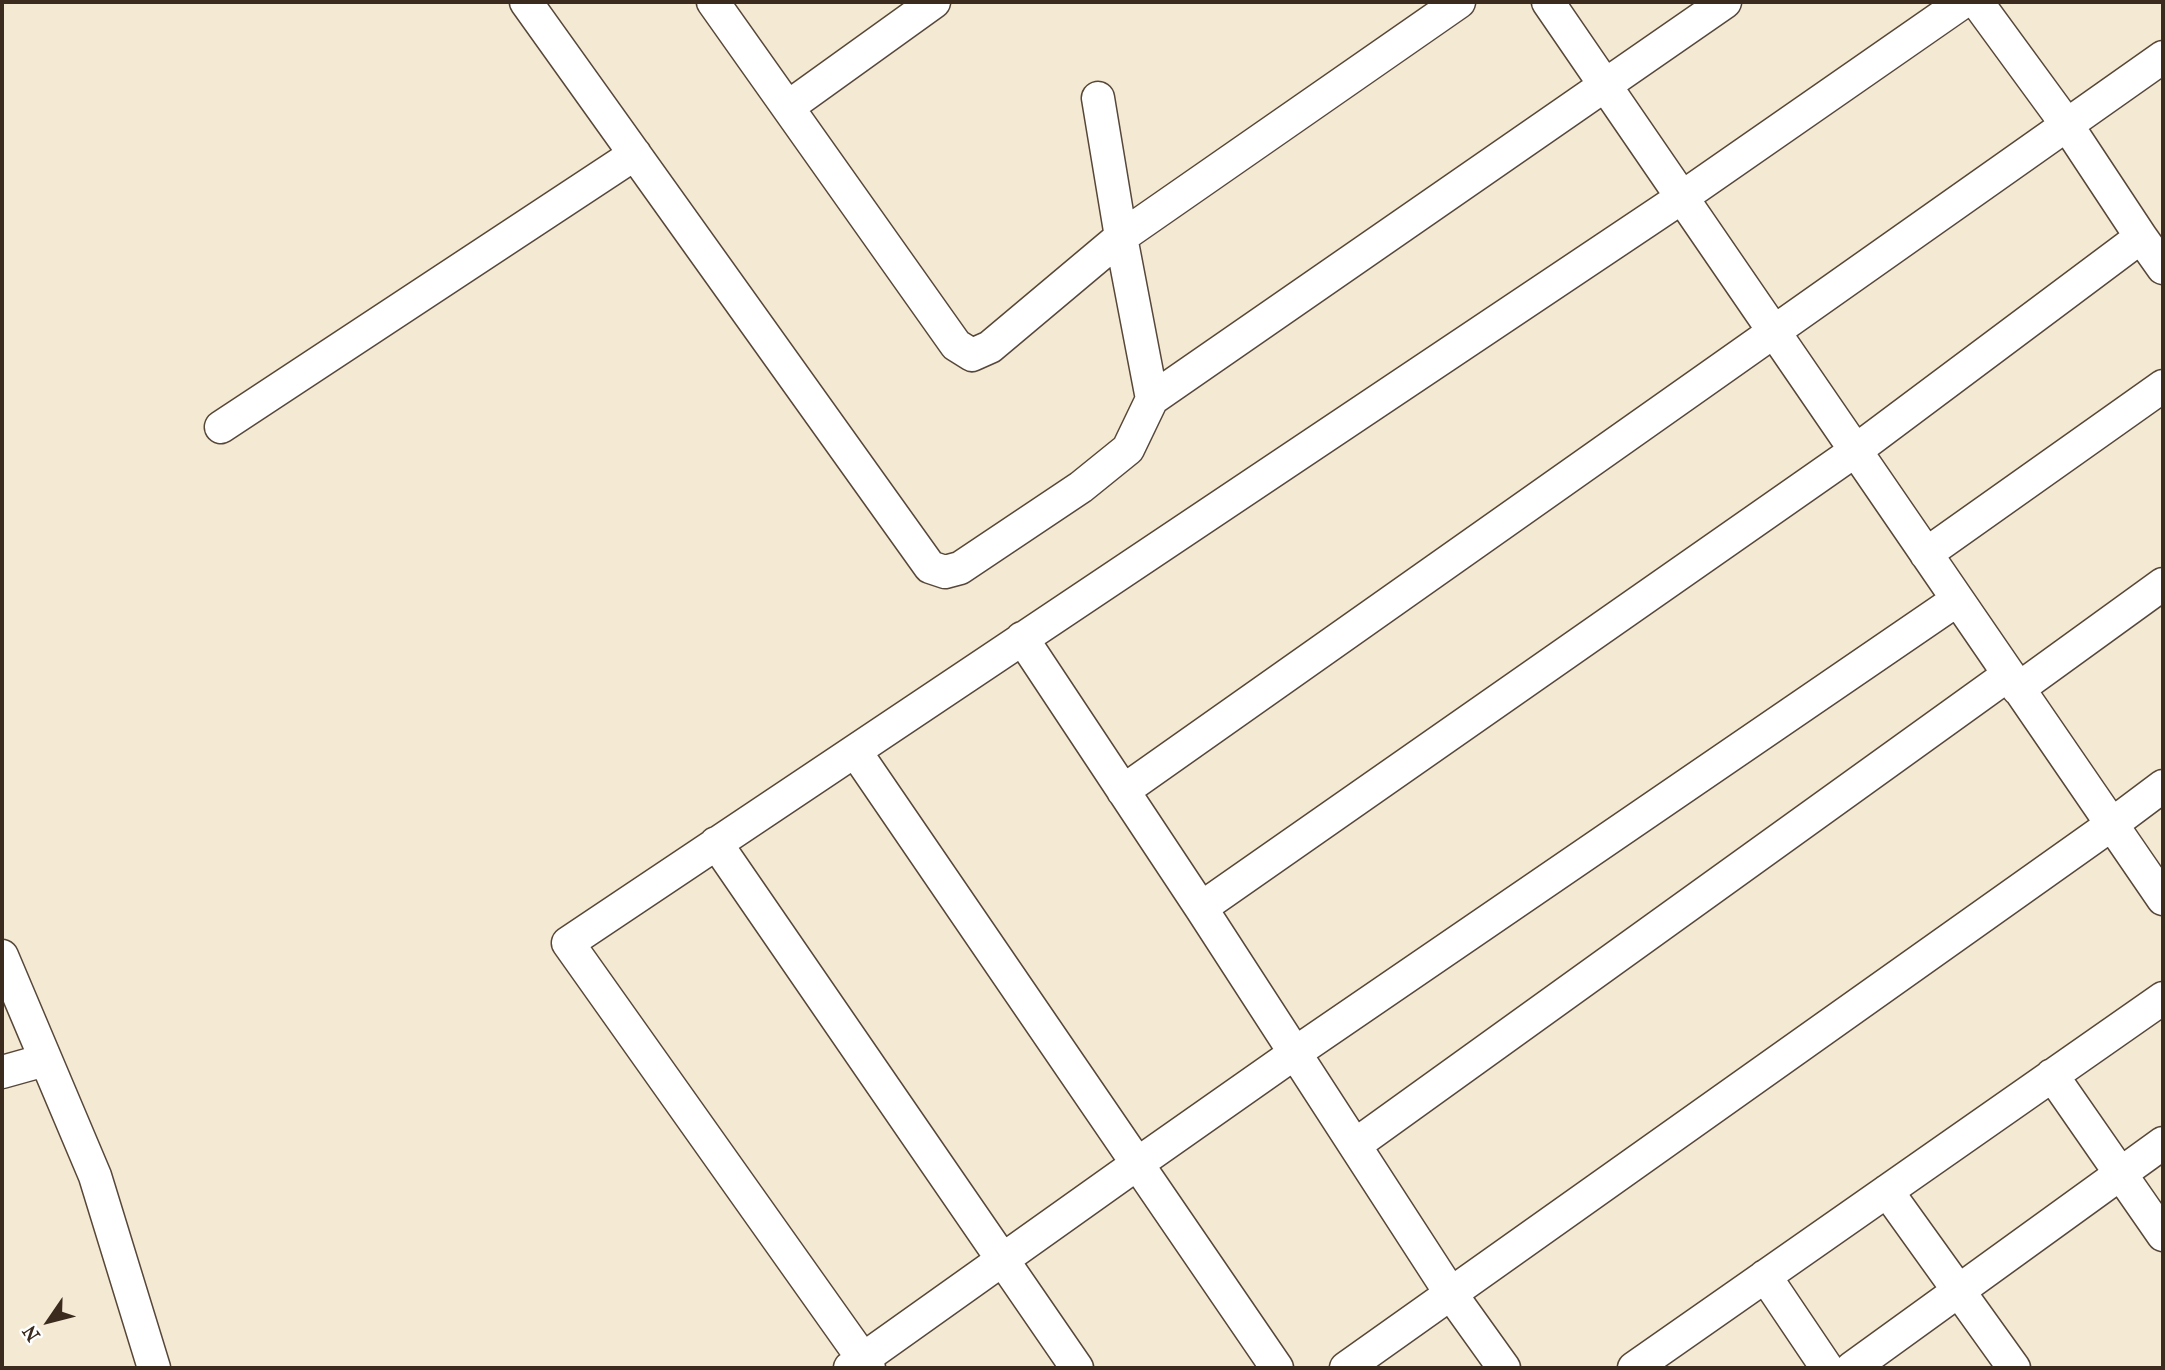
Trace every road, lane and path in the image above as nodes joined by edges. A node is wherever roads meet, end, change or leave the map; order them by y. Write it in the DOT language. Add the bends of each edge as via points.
graph roads {
  1 [pos="526,2"];
  2 [pos="713,2"];
  3 [pos="934,2"];
  4 [pos="1459,2"];
  5 [pos="1548,2"];
  6 [pos="1725,2"];
  7 [pos="1963,2"];
  8 [pos="1977,2"];
  9 [pos="2163,57"];
  10 [pos="1604,85"];
  11 [pos="1098,98"];
  12 [pos="788,107"];
  13 [pos="2067,125"];
  14 [pos="635,154"];
  15 [pos="1681,198"];
  16 [pos="1121,237"];
  17 [pos="2141,237"];
  18 [pos="2163,268"];
  19 [pos="1773,332"];
  20 [pos="2163,386"];
  21 [pos="1153,399"];
  22 [pos="221,427"];
  23 [pos="1855,451"];
  24 [pos="1926,554"];
  25 [pos="2163,584"];
  26 [pos="1957,600"];
  27 [pos="1022,638"];
  28 [pos="2013,682"];
  29 [pos="855,751"];
  30 [pos="2163,786"];
  31 [pos="1124,791"];
  32 [pos="2112,825"];
  33 [pos="716,843"];
  34 [pos="2163,899"];
  35 [pos="1201,908"];
  36 [pos="2,956"];
  37 [pos="2163,998"];
  38 [pos="1295,1053"];
  39 [pos="46,1060"];
  40 [pos="2,1072"];
  41 [pos="2052,1075"];
  42 [pos="2163,1143"];
  43 [pos="1355,1145"];
  44 [pos="1137,1164"];
  45 [pos="2120,1174"];
  46 [pos="1887,1191"];
  47 [pos="2163,1235"];
  48 [pos="1003,1261"];
  49 [pos="1765,1276"];
  50 [pos="1958,1291"];
  51 [pos="1451,1294"];
  52 [pos="861,1365"];
  53 [pos="154,1368"];
  54 [pos="1077,1368"];
  55 [pos="1277,1368"];
  56 [pos="1346,1368"];
  57 [pos="1504,1368"];
  58 [pos="1634,1368"];
  59 [pos="1827,1368"];
  60 [pos="1852,1368"];
  61 [pos="2014,1368"];
  1 -- 14 [label="street"];
  2 -- 12 [label="street"];
  3 -- 12 [label="street"];
  4 -- 16 [label="street"];
  5 -- 10 [label="street"];
  6 -- 10 [label="street"];
  7 -- 15 [label="street"];
  8 -- 13 [label="street"];
  9 -- 13 [label="street"];
  10 -- 15 [label="street"];
  10 -- 21 [label="street"];
  11 -- 16 [label="street"];
  12 -- 16 [label="street" via="956,345 972,355 990,347"];
  13 -- 17 [label="street"];
  13 -- 19 [label="street"];
  14 -- 21 [label="street" via="930,568 945,572 960,568 1081,487 1128,449"];
  14 -- 22 [label="street"];
  15 -- 19 [label="street"];
  15 -- 27 [label="street"];
  16 -- 21 [label="street"];
  17 -- 18 [label="street"];
  17 -- 23 [label="street"];
  19 -- 23 [label="street"];
  19 -- 31 [label="street"];
  20 -- 24 [label="street"];
  23 -- 24 [label="street"];
  23 -- 35 [label="street"];
  24 -- 26 [label="street"];
  25 -- 28 [label="street"];
  26 -- 28 [label="street"];
  26 -- 38 [label="street"];
  27 -- 29 [label="street"];
  27 -- 31 [label="street"];
  28 -- 32 [label="street"];
  28 -- 43 [label="street"];
  29 -- 33 [label="street"];
  29 -- 44 [label="street"];
  30 -- 32 [label="street"];
  31 -- 35 [label="street"];
  32 -- 34 [label="street"];
  32 -- 51 [label="street"];
  33 -- 48 [label="street"];
  33 -- 52 [label="street" via="568,943"];
  35 -- 38 [label="street"];
  36 -- 39 [label="street"];
  37 -- 41 [label="street"];
  38 -- 43 [label="street"];
  38 -- 44 [label="street"];
  39 -- 40 [label="street"];
  39 -- 53 [label="street" via="95,1176"];
  41 -- 45 [label="street"];
  41 -- 46 [label="street"];
  42 -- 45 [label="street"];
  43 -- 51 [label="street"];
  44 -- 48 [label="street"];
  44 -- 55 [label="street"];
  45 -- 47 [label="street"];
  45 -- 50 [label="street"];
  46 -- 49 [label="street"];
  46 -- 50 [label="street"];
  48 -- 52 [label="street"];
  48 -- 54 [label="street"];
  49 -- 58 [label="street"];
  49 -- 59 [label="street"];
  50 -- 60 [label="street"];
  50 -- 61 [label="street"];
  51 -- 56 [label="street"];
  51 -- 57 [label="street"];
}
